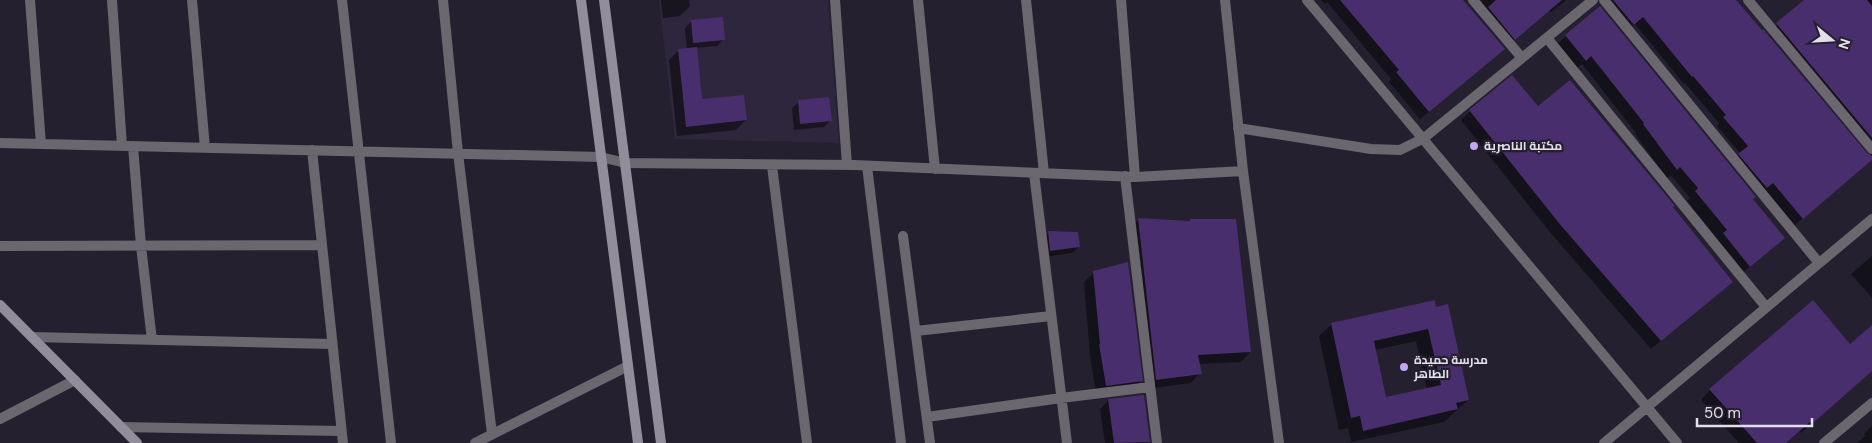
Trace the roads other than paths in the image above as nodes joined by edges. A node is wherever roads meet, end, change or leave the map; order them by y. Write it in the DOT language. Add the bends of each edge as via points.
graph roads {
  1 [pos="30,0"];
  2 [pos="112,0"];
  3 [pos="192,0"];
  4 [pos="342,0"];
  5 [pos="443,0"];
  6 [pos="581,0"];
  7 [pos="604,0"];
  8 [pos="836,0"];
  9 [pos="918,0"];
  10 [pos="1026,0"];
  11 [pos="1120,0"];
  12 [pos="1224,0"];
  13 [pos="1307,0"];
  14 [pos="1473,0"];
  15 [pos="1594,0"];
  16 [pos="1604,0"];
  17 [pos="1748,0"];
  18 [pos="1547,38"];
  19 [pos="1522,58"];
  20 [pos="1238,128"];
  21 [pos="1424,138"];
  22 [pos="0,143"];
  23 [pos="41,144"];
  24 [pos="128,146"];
  25 [pos="205,148"];
  26 [pos="1872,149"];
  27 [pos="312,150"];
  28 [pos="359,151"];
  29 [pos="458,153"];
  30 [pos="601,157"];
  31 [pos="625,163"];
  32 [pos="847,165"];
  33 [pos="772,166"];
  34 [pos="867,166"];
  35 [pos="935,169"];
  36 [pos="1243,172"];
  37 [pos="1039,173"];
  38 [pos="1130,176"];
  39 [pos="1872,219"];
  40 [pos="903,236"];
  41 [pos="322,245"];
  42 [pos="0,246"];
  43 [pos="141,246"];
  44 [pos="1818,263"];
  45 [pos="1,306"];
  46 [pos="1766,307"];
  47 [pos="1051,316"];
  48 [pos="916,330"];
  49 [pos="32,337"];
  50 [pos="152,340"];
  51 [pos="332,344"];
  52 [pos="628,366"];
  53 [pos="74,380"];
  54 [pos="1150,387"];
  55 [pos="1061,398"];
  56 [pos="1872,403"];
  57 [pos="1647,408"];
  58 [pos="927,417"];
  59 [pos="0,419"];
  60 [pos="121,427"];
  61 [pos="342,431"];
  62 [pos="492,434"];
  63 [pos="137,443"];
  64 [pos="343,443"];
  65 [pos="391,443"];
  66 [pos="476,443"];
  67 [pos="638,443"];
  68 [pos="661,443"];
  69 [pos="807,443"];
  70 [pos="901,443"];
  71 [pos="930,443"];
  72 [pos="1067,443"];
  73 [pos="1157,443"];
  74 [pos="1279,443"];
  75 [pos="1604,443"];
  76 [pos="1676,443"];
  77 [pos="1824,443"];
  1 -- 23 [label="street"];
  2 -- 24 [label="street"];
  3 -- 25 [label="street"];
  4 -- 28 [label="street"];
  5 -- 29 [label="street"];
  6 -- 30 [label="main road"];
  7 -- 31 [label="main road"];
  8 -- 32 [label="street"];
  9 -- 35 [label="street"];
  10 -- 37 [label="street"];
  11 -- 38 [label="street"];
  12 -- 20 [label="street"];
  13 -- 21 [label="street"];
  14 -- 19 [label="street"];
  15 -- 18 [label="street"];
  16 -- 44 [label="street"];
  17 -- 26 [label="street"];
  18 -- 19 [label="street"];
  18 -- 46 [label="street"];
  19 -- 21 [label="street"];
  20 -- 21 [label="street" via="1371,149 1400,150"];
  20 -- 36 [label="street"];
  21 -- 57 [label="street"];
  22 -- 23 [label="street"];
  23 -- 24 [label="street"];
  24 -- 25 [label="street"];
  24 -- 43 [label="street"];
  25 -- 27 [label="street"];
  27 -- 28 [label="street"];
  27 -- 41 [label="street"];
  28 -- 29 [label="street"];
  28 -- 65 [label="street"];
  29 -- 30 [label="street"];
  29 -- 62 [label="street"];
  30 -- 31 [label="street"];
  30 -- 52 [label="main road"];
  31 -- 33 [label="street"];
  31 -- 68 [label="main road"];
  32 -- 33 [label="street"];
  32 -- 34 [label="street"];
  33 -- 69 [label="street"];
  34 -- 35 [label="street"];
  34 -- 70 [label="street"];
  35 -- 37 [label="street"];
  36 -- 38 [label="street"];
  36 -- 74 [label="street"];
  37 -- 38 [label="street"];
  37 -- 47 [label="street"];
  38 -- 54 [label="street"];
  39 -- 44 [label="street"];
  40 -- 48 [label="street"];
  41 -- 43 [label="street"];
  41 -- 51 [label="street"];
  42 -- 43 [label="street"];
  43 -- 50 [label="street"];
  44 -- 46 [label="street"];
  45 -- 49 [label="main road"];
  46 -- 57 [label="street"];
  47 -- 48 [label="street"];
  47 -- 55 [label="street"];
  48 -- 58 [label="street"];
  49 -- 50 [label="street"];
  49 -- 53 [label="main road"];
  50 -- 51 [label="street"];
  51 -- 61 [label="street"];
  52 -- 62 [label="street"];
  52 -- 67 [label="main road"];
  53 -- 59 [label="street"];
  53 -- 60 [label="main road"];
  54 -- 55 [label="street"];
  54 -- 73 [label="street"];
  55 -- 58 [label="street"];
  55 -- 72 [label="street"];
  56 -- 77 [label="street"];
  57 -- 75 [label="street"];
  57 -- 76 [label="street"];
  58 -- 71 [label="street"];
  60 -- 61 [label="street"];
  60 -- 63 [label="main road"];
  61 -- 64 [label="street"];
  62 -- 66 [label="street"];
}
